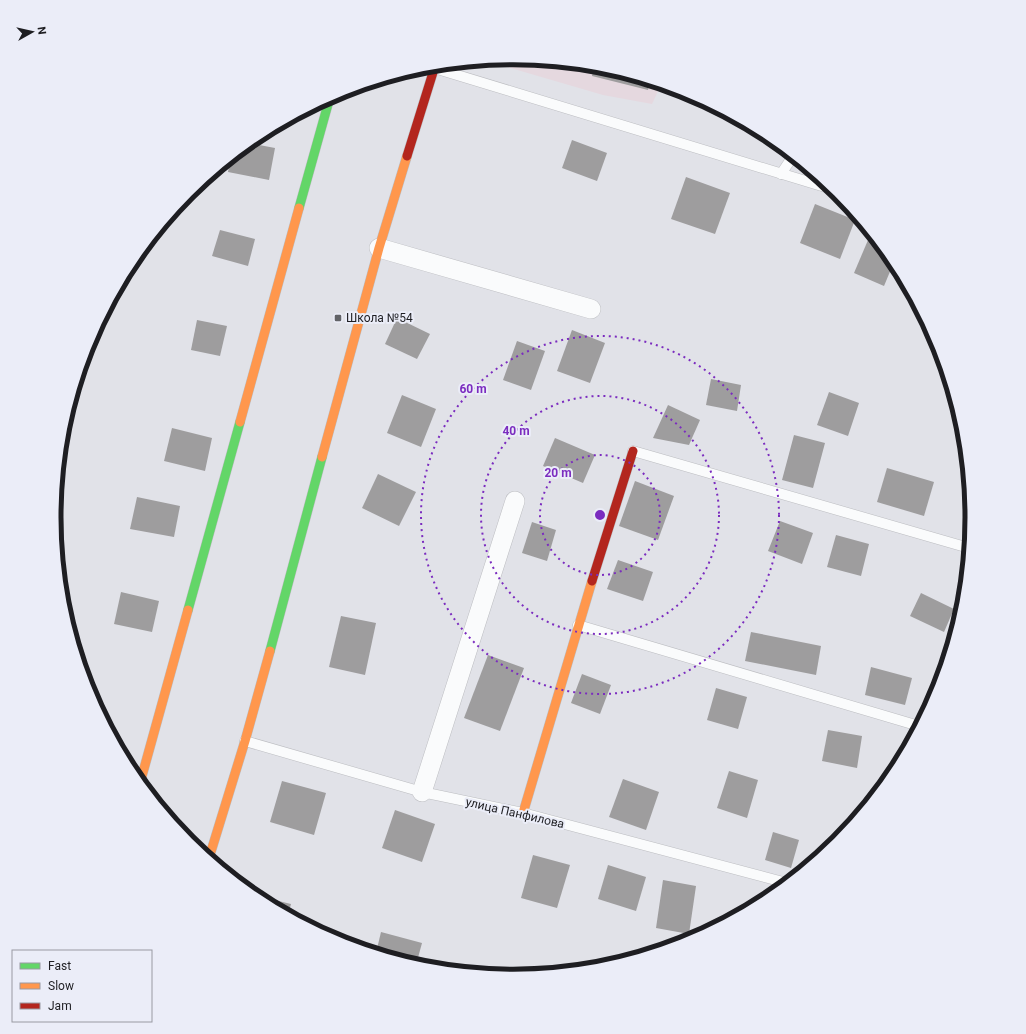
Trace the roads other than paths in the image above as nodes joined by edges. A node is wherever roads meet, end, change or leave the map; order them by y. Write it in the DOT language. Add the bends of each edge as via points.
graph roads {
  1 [pos="445,70"];
  2 [pos="432,73"];
  3 [pos="328,105"];
  4 [pos="790,160"];
  5 [pos="781,174"];
  6 [pos="821,186"];
  7 [pos="379,248"];
  8 [pos="591,309"];
  9 [pos="632,451"];
  10 [pos="515,501"];
  11 [pos="964,547"];
  12 [pos="578,625"];
  13 [pos="914,725"];
  14 [pos="245,740"];
  15 [pos="142,775"];
  16 [pos="422,792"];
  17 [pos="523,813"];
  18 [pos="211,853"];
  19 [pos="781,881"];
  1 -- 5 [label="lane"];
  2 -- 7 [label="street"];
  3 -- 15 [label="street"];
  4 -- 5 [label="lane"];
  5 -- 6 [label="lane"];
  7 -- 8 [label="street"];
  7 -- 14 [label="street"];
  9 -- 11 [label="lane"];
  9 -- 12 [label="street"];
  10 -- 16 [label="street"];
  12 -- 13 [label="lane"];
  12 -- 17 [label="street"];
  14 -- 16 [label="lane, улица Панфилова"];
  14 -- 18 [label="street"];
  16 -- 17 [label="lane, улица Панфилова"];
  17 -- 19 [label="lane, улица Панфилова"];
}
